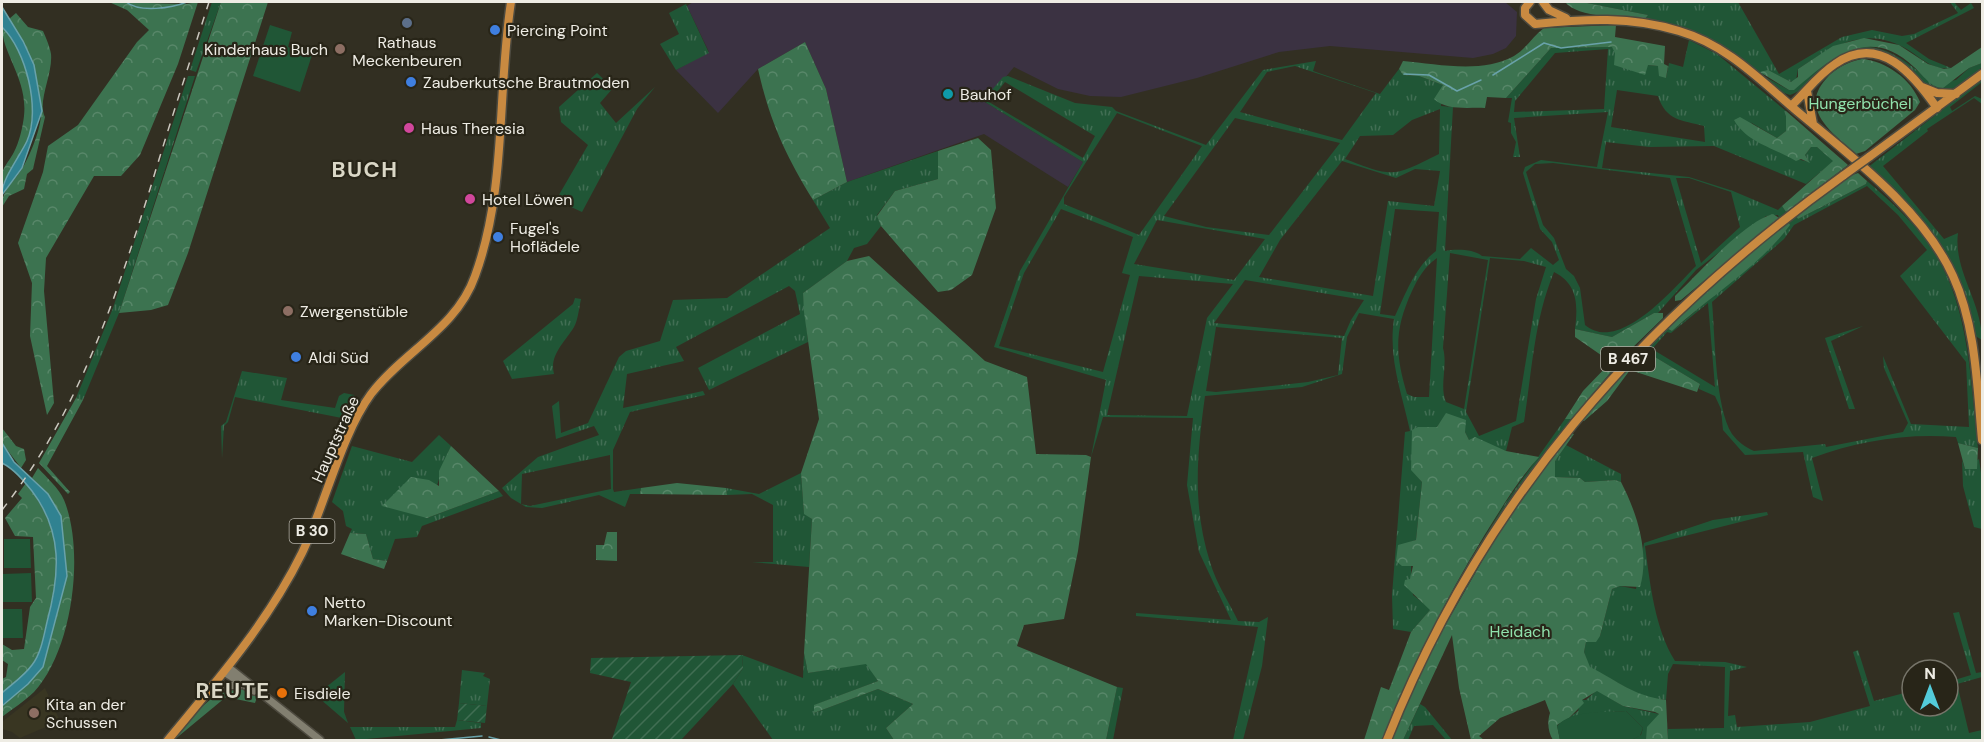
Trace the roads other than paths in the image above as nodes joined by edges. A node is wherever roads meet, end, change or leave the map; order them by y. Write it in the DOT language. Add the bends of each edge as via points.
graph roads {
  1 [pos="511,2"];
  2 [pos="1518,2"];
  3 [pos="1530,2"];
  4 [pos="1543,2"];
  5 [pos="1549,10"];
  6 [pos="1525,12"];
  7 [pos="1569,20"];
  8 [pos="1545,21"];
  9 [pos="1983,74"];
  10 [pos="1922,87"];
  11 [pos="1807,91"];
  12 [pos="1956,94"];
  13 [pos="1791,106"];
  14 [pos="1937,108"];
  15 [pos="1813,124"];
  16 [pos="1983,440"];
  17 [pos="226,670"];
  18 [pos="240,685"];
  19 [pos="259,693"];
  20 [pos="204,696"];
  21 [pos="168,741"];
  22 [pos="320,741"];
  23 [pos="1387,741"];
  1 -- 17 [label="main road, Hauptstraße / B 30" via="494,189 472,285 448,320 370,395 303,552 276,600"];
  2 -- 6 [label="main road"];
  3 -- 6 [label="main road"];
  4 -- 5 [label="main road"];
  5 -- 7 [label="main road"];
  5 -- 8 [label="main road"];
  6 -- 8 [label="main road" via="1532,23"];
  7 -- 8 [label="main road"];
  7 -- 13 [label="main road" via="1627,20 1693,36 1734,58"];
  9 -- 12 [label="main road, B 467"];
  10 -- 11 [label="main road" via="1895,62 1864,54 1834,65"];
  10 -- 12 [label="main road"];
  10 -- 14 [label="main road"];
  11 -- 13 [label="main road"];
  11 -- 15 [label="main road"];
  12 -- 14 [label="main road, B 467"];
  13 -- 15 [label="main road"];
  14 -- 23 [label="main road, B 467, bridge" via="1737,256 1624,364 1534,473 1461,587 1403,699"];
  15 -- 16 [label="main road" via="1904,207 1949,268 1968,324"];
  17 -- 18 [label="street"];
  17 -- 19 [label="street"];
  17 -- 20 [label="main road, Hauptstraße / B 30"];
  18 -- 19 [label="street"];
  18 -- 20 [label="street" via="226,686"];
  19 -- 22 [label="street"];
  20 -- 21 [label="main road, Hauptstraße / B 30"];
}
